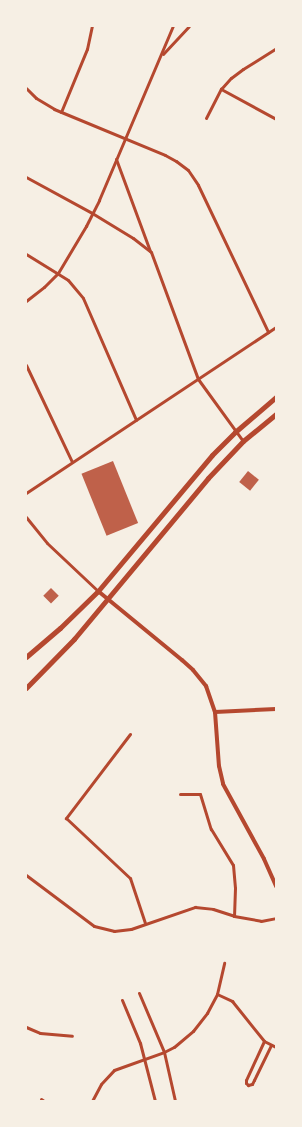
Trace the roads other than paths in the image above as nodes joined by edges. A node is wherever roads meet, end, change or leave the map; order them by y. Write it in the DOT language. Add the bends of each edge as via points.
graph roads {
  1 [pos="92,26"];
  2 [pos="173,26"];
  3 [pos="189,26"];
  4 [pos="276,48"];
  5 [pos="162,55"];
  6 [pos="26,88"];
  7 [pos="221,89"];
  8 [pos="62,112"];
  9 [pos="206,118"];
  10 [pos="276,119"];
  11 [pos="124,138"];
  12 [pos="116,159"];
  13 [pos="26,177"];
  14 [pos="92,213"];
  15 [pos="151,252"];
  16 [pos="26,254"];
  17 [pos="58,273"];
  18 [pos="26,301"];
  19 [pos="276,327"];
  20 [pos="268,332"];
  21 [pos="26,365"];
  22 [pos="198,379"];
  23 [pos="276,397"];
  24 [pos="276,414"];
  25 [pos="136,420"];
  26 [pos="235,432"];
  27 [pos="243,441"];
  28 [pos="72,462"];
  29 [pos="26,492"];
  30 [pos="26,517"];
  31 [pos="98,591"];
  32 [pos="107,599"];
  33 [pos="26,656"];
  34 [pos="26,688"];
  35 [pos="276,709"];
  36 [pos="216,712"];
  37 [pos="130,734"];
  38 [pos="180,794"];
  39 [pos="26,875"];
  40 [pos="276,886"];
  41 [pos="234,916"];
  42 [pos="276,918"];
  43 [pos="146,923"];
  44 [pos="224,963"];
  45 [pos="139,993"];
  46 [pos="217,994"];
  47 [pos="122,1000"];
  48 [pos="26,1028"];
  49 [pos="72,1036"];
  50 [pos="264,1041"];
  51 [pos="271,1045"];
  52 [pos="276,1047"];
  53 [pos="164,1052"];
  54 [pos="144,1059"];
  55 [pos="40,1099"];
  56 [pos="44,1101"];
  57 [pos="92,1101"];
  58 [pos="155,1101"];
  59 [pos="175,1101"];
  1 -- 8 [label="street" via="87,49"];
  2 -- 5 [label="street"];
  3 -- 5 [label="street"];
  4 -- 7 [label="street" via="243,69"];
  5 -- 11 [label="street"];
  6 -- 8 [label="street" via="36,98"];
  7 -- 9 [label="street"];
  7 -- 10 [label="street"];
  8 -- 11 [label="street"];
  11 -- 12 [label="street"];
  11 -- 20 [label="street" via="176,161 190,172"];
  12 -- 14 [label="street"];
  12 -- 15 [label="street"];
  13 -- 14 [label="street"];
  14 -- 15 [label="street"];
  14 -- 17 [label="street"];
  15 -- 22 [label="street"];
  16 -- 17 [label="street"];
  17 -- 18 [label="street"];
  17 -- 25 [label="street" via="72,284 83,298"];
  19 -- 20 [label="street"];
  20 -- 22 [label="street"];
  21 -- 28 [label="street"];
  22 -- 25 [label="street"];
  22 -- 26 [label="street"];
  23 -- 26 [label="main road"];
  24 -- 27 [label="main road"];
  25 -- 28 [label="street"];
  26 -- 27 [label="street"];
  26 -- 31 [label="main road" via="212,455"];
  27 -- 32 [label="main road" via="208,478"];
  28 -- 29 [label="street"];
  30 -- 31 [label="street" via="46,544"];
  31 -- 32 [label="street"];
  31 -- 33 [label="main road"];
  32 -- 34 [label="main road" via="60,655"];
  32 -- 36 [label="street" via="193,670 208,691"];
  35 -- 36 [label="street"];
  36 -- 40 [label="street" via="219,766 223,784"];
  37 -- 43 [label="street" via="66,818 130,878"];
  38 -- 41 [label="street" via="200,794 211,829 232,865 235,888"];
  39 -- 43 [label="street" via="94,926 114,931 131,929"];
  41 -- 42 [label="street" via="261,921"];
  41 -- 43 [label="street" via="213,909 195,907"];
  44 -- 46 [label="street"];
  45 -- 53 [label="street"];
  46 -- 50 [label="street" via="238,1007"];
  46 -- 53 [label="street" via="193,1031"];
  47 -- 54 [label="street"];
  48 -- 49 [label="street" via="40,1033"];
  50 -- 51 [label="street"];
  50 -- 51 [label="street" via="246,1080 248,1085 252,1084"];
  51 -- 52 [label="street"];
  53 -- 54 [label="street"];
  53 -- 59 [label="street"];
  54 -- 57 [label="street" via="114,1070 100,1084"];
  54 -- 58 [label="street"];
  55 -- 56 [label="street"];
}
